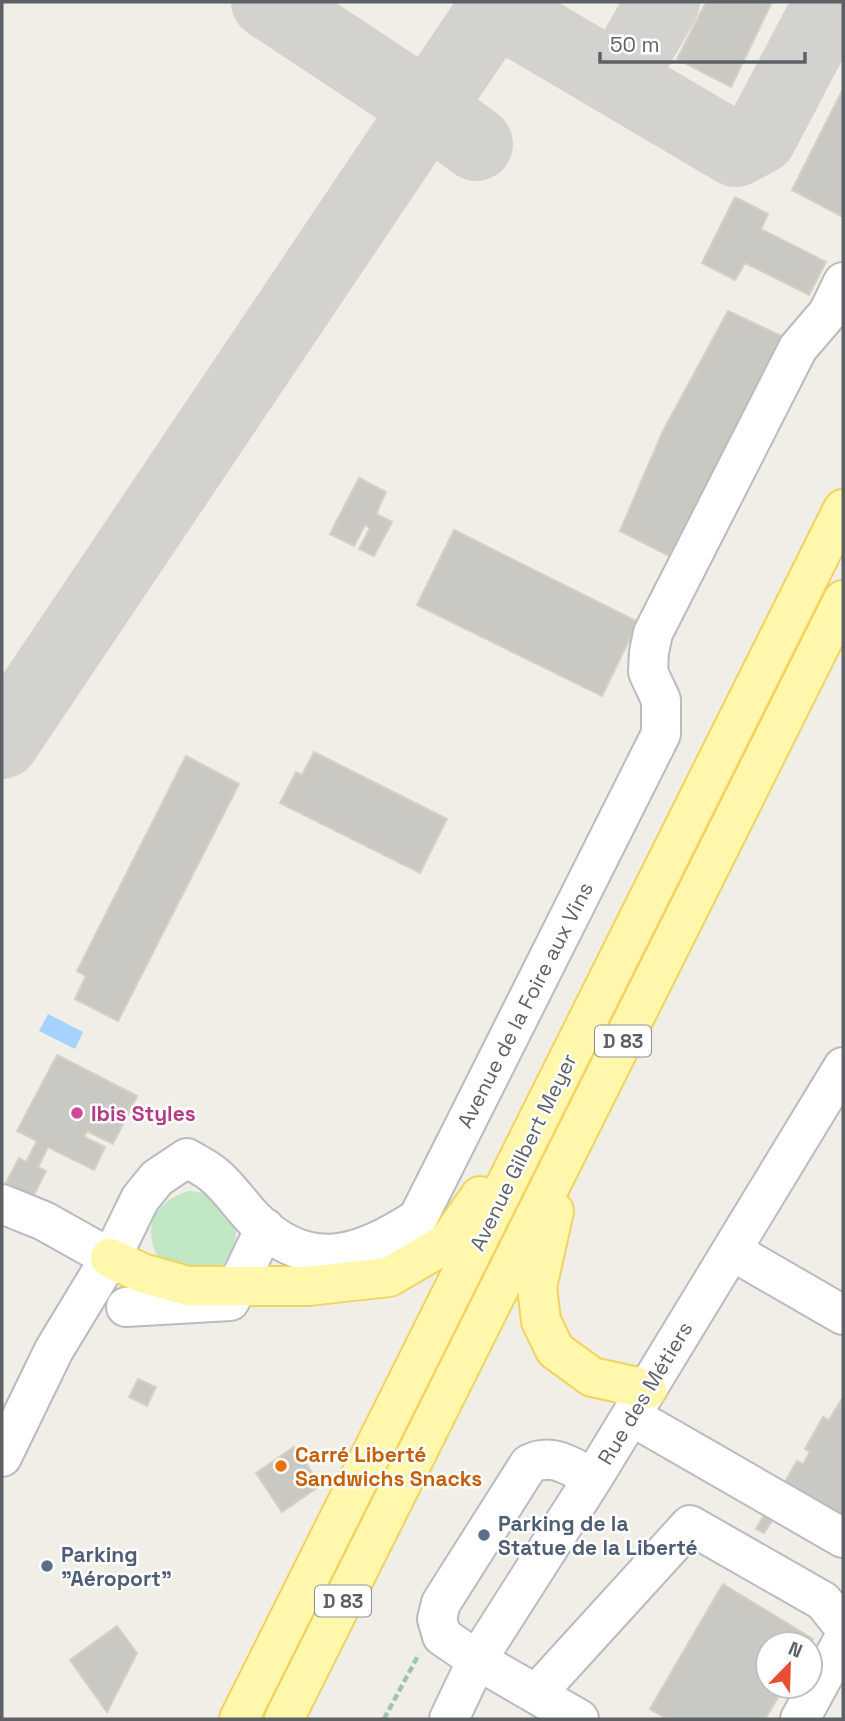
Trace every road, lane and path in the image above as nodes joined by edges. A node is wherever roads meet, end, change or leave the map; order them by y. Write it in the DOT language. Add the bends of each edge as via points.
graph roads {
  1 [pos="843,282"];
  2 [pos="843,509"];
  3 [pos="843,600"];
  4 [pos="843,1067"];
  5 [pos="552,1095"];
  6 [pos="565,1157"];
  7 [pos="2,1204"];
  8 [pos="265,1228"];
  9 [pos="732,1251"];
  10 [pos="114,1252"];
  11 [pos="237,1286"];
  12 [pos="126,1307"];
  13 [pos="843,1315"];
  14 [pos="639,1402"];
  15 [pos="2,1457"];
  16 [pos="593,1478"];
  17 [pos="843,1538"];
  18 [pos="437,1619"];
  19 [pos="843,1626"];
  20 [pos="843,1640"];
  21 [pos="477,1660"];
  22 [pos="536,1694"];
  23 [pos="239,1719"];
  24 [pos="284,1719"];
  25 [pos="384,1719"];
  26 [pos="449,1719"];
  27 [pos="579,1719"];
  28 [pos="800,1719"];
  1 -- 8 [label="street, Avenue de la Foire aux Vins" via="828,313 798,348 653,633 648,672 661,700 661,734 418,1218 387,1238 354,1251 320,1254 285,1245"];
  2 -- 5 [label="main road, Avenue Gilbert Meyer / D 83"];
  3 -- 6 [label="main road, Avenue Gilbert Meyer / D 83"];
  4 -- 9 [label="street, Rue des Métiers"];
  5 -- 11 [label="main road" via="447,1243 389,1276 308,1286"];
  5 -- 23 [label="main road, Avenue Gilbert Meyer / D 83"];
  6 -- 14 [label="main road" via="537,1287 541,1321 555,1350"];
  6 -- 24 [label="main road, Avenue Gilbert Meyer / D 83"];
  7 -- 10 [label="street"];
  8 -- 10 [label="street, Avenue de la Foire aux Vins" via="214,1175 187,1158 157,1178 140,1199"];
  8 -- 11 [label="street"];
  9 -- 13 [label="street"];
  9 -- 14 [label="street, Rue des Métiers"];
  10 -- 11 [label="main road" via="142,1273 188,1286"];
  10 -- 15 [label="street, Avenue de la Foire aux Vins" via="54,1350"];
  11 -- 12 [label="street" via="230,1301"];
  14 -- 16 [label="street, Rue des Métiers"];
  14 -- 17 [label="street"];
  16 -- 18 [label="street" via="557,1460 541,1458 529,1464 441,1603"];
  16 -- 21 [label="street, Rue des Métiers"];
  18 -- 21 [label="street" via="442,1636"];
  18 -- 25 [label="path"];
  19 -- 22 [label="street" via="823,1601 690,1525"];
  20 -- 28 [label="street"];
  21 -- 22 [label="street"];
  21 -- 26 [label="street, Rue des Métiers"];
  22 -- 27 [label="street"];
}
